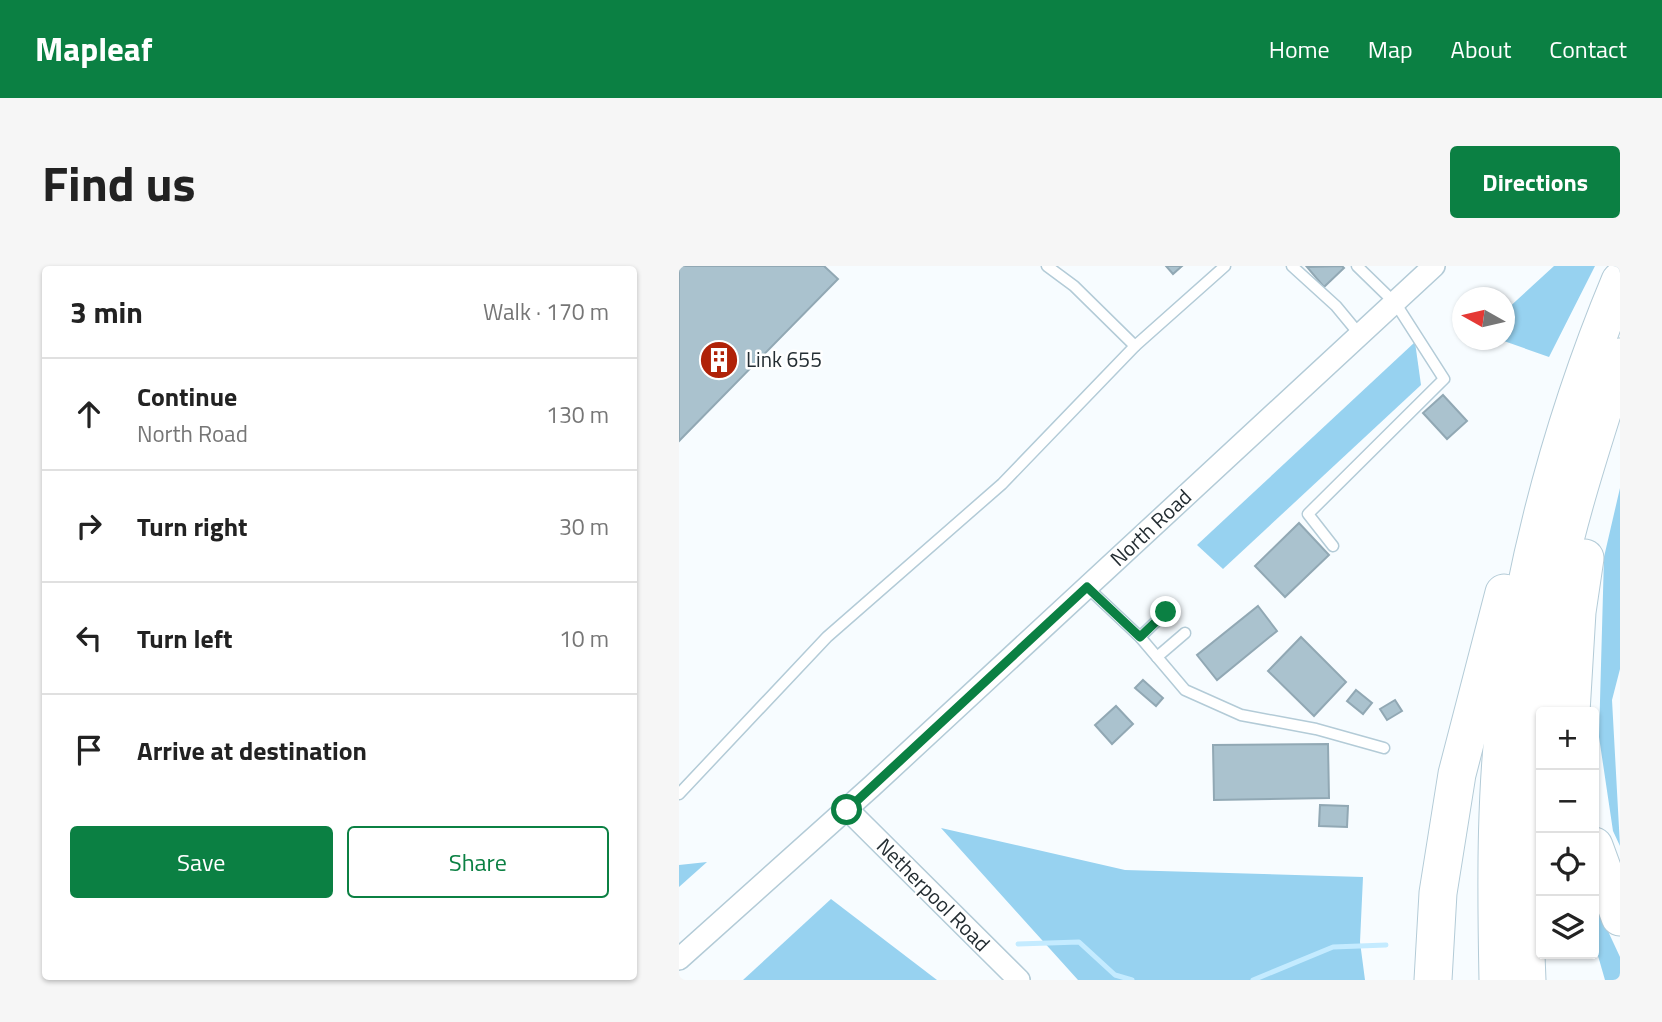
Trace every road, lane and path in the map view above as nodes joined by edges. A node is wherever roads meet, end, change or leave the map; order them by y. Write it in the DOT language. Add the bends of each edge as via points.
graph roads {
  1 [pos="1047,266"];
  2 [pos="1225,266"];
  3 [pos="1292,266"];
  4 [pos="1357,266"];
  5 [pos="1434,266"];
  6 [pos="1620,281"];
  7 [pos="1396,304"];
  8 [pos="1360,335"];
  9 [pos="1135,346"];
  10 [pos="1606,369"];
  11 [pos="1333,546"];
  12 [pos="1087,587"];
  13 [pos="1166,612"];
  14 [pos="1185,633"];
  15 [pos="1140,637"];
  16 [pos="1157,657"];
  17 [pos="1571,707"];
  18 [pos="1384,748"];
  19 [pos="679,794"];
  20 [pos="847,810"];
  21 [pos="1599,860"];
  22 [pos="1620,917"];
  23 [pos="679,959"];
  24 [pos="1019,980"];
  25 [pos="1433,980"];
  26 [pos="1498,980"];
  27 [pos="1527,980"];
  1 -- 9 [label="lane"];
  2 -- 9 [label="lane"];
  3 -- 8 [label="lane"];
  4 -- 7 [label="lane"];
  5 -- 7 [label="street, North Road"];
  6 -- 10 [label="highway"];
  7 -- 8 [label="street, North Road"];
  7 -- 11 [label="lane" via="1444,379 1308,514"];
  8 -- 12 [label="street, North Road"];
  9 -- 19 [label="lane" via="1002,484 827,637"];
  10 -- 17 [label="highway" via="1577,612"];
  10 -- 25 [label="highway" via="1532,495 1457,774 1438,893"];
  10 -- 26 [label="highway" via="1538,536 1509,684 1496,894"];
  10 -- 27 [label="highway" via="1544,639 1523,891"];
  12 -- 15 [label="lane"];
  12 -- 20 [label="street, North Road"];
  13 -- 15 [label="lane"];
  14 -- 16 [label="lane"];
  15 -- 16 [label="lane"];
  16 -- 18 [label="lane" via="1185,690 1241,715"];
  20 -- 23 [label="street, North Road"];
  20 -- 24 [label="street, Netherpool Road"];
  21 -- 22 [label="highway"];
}
